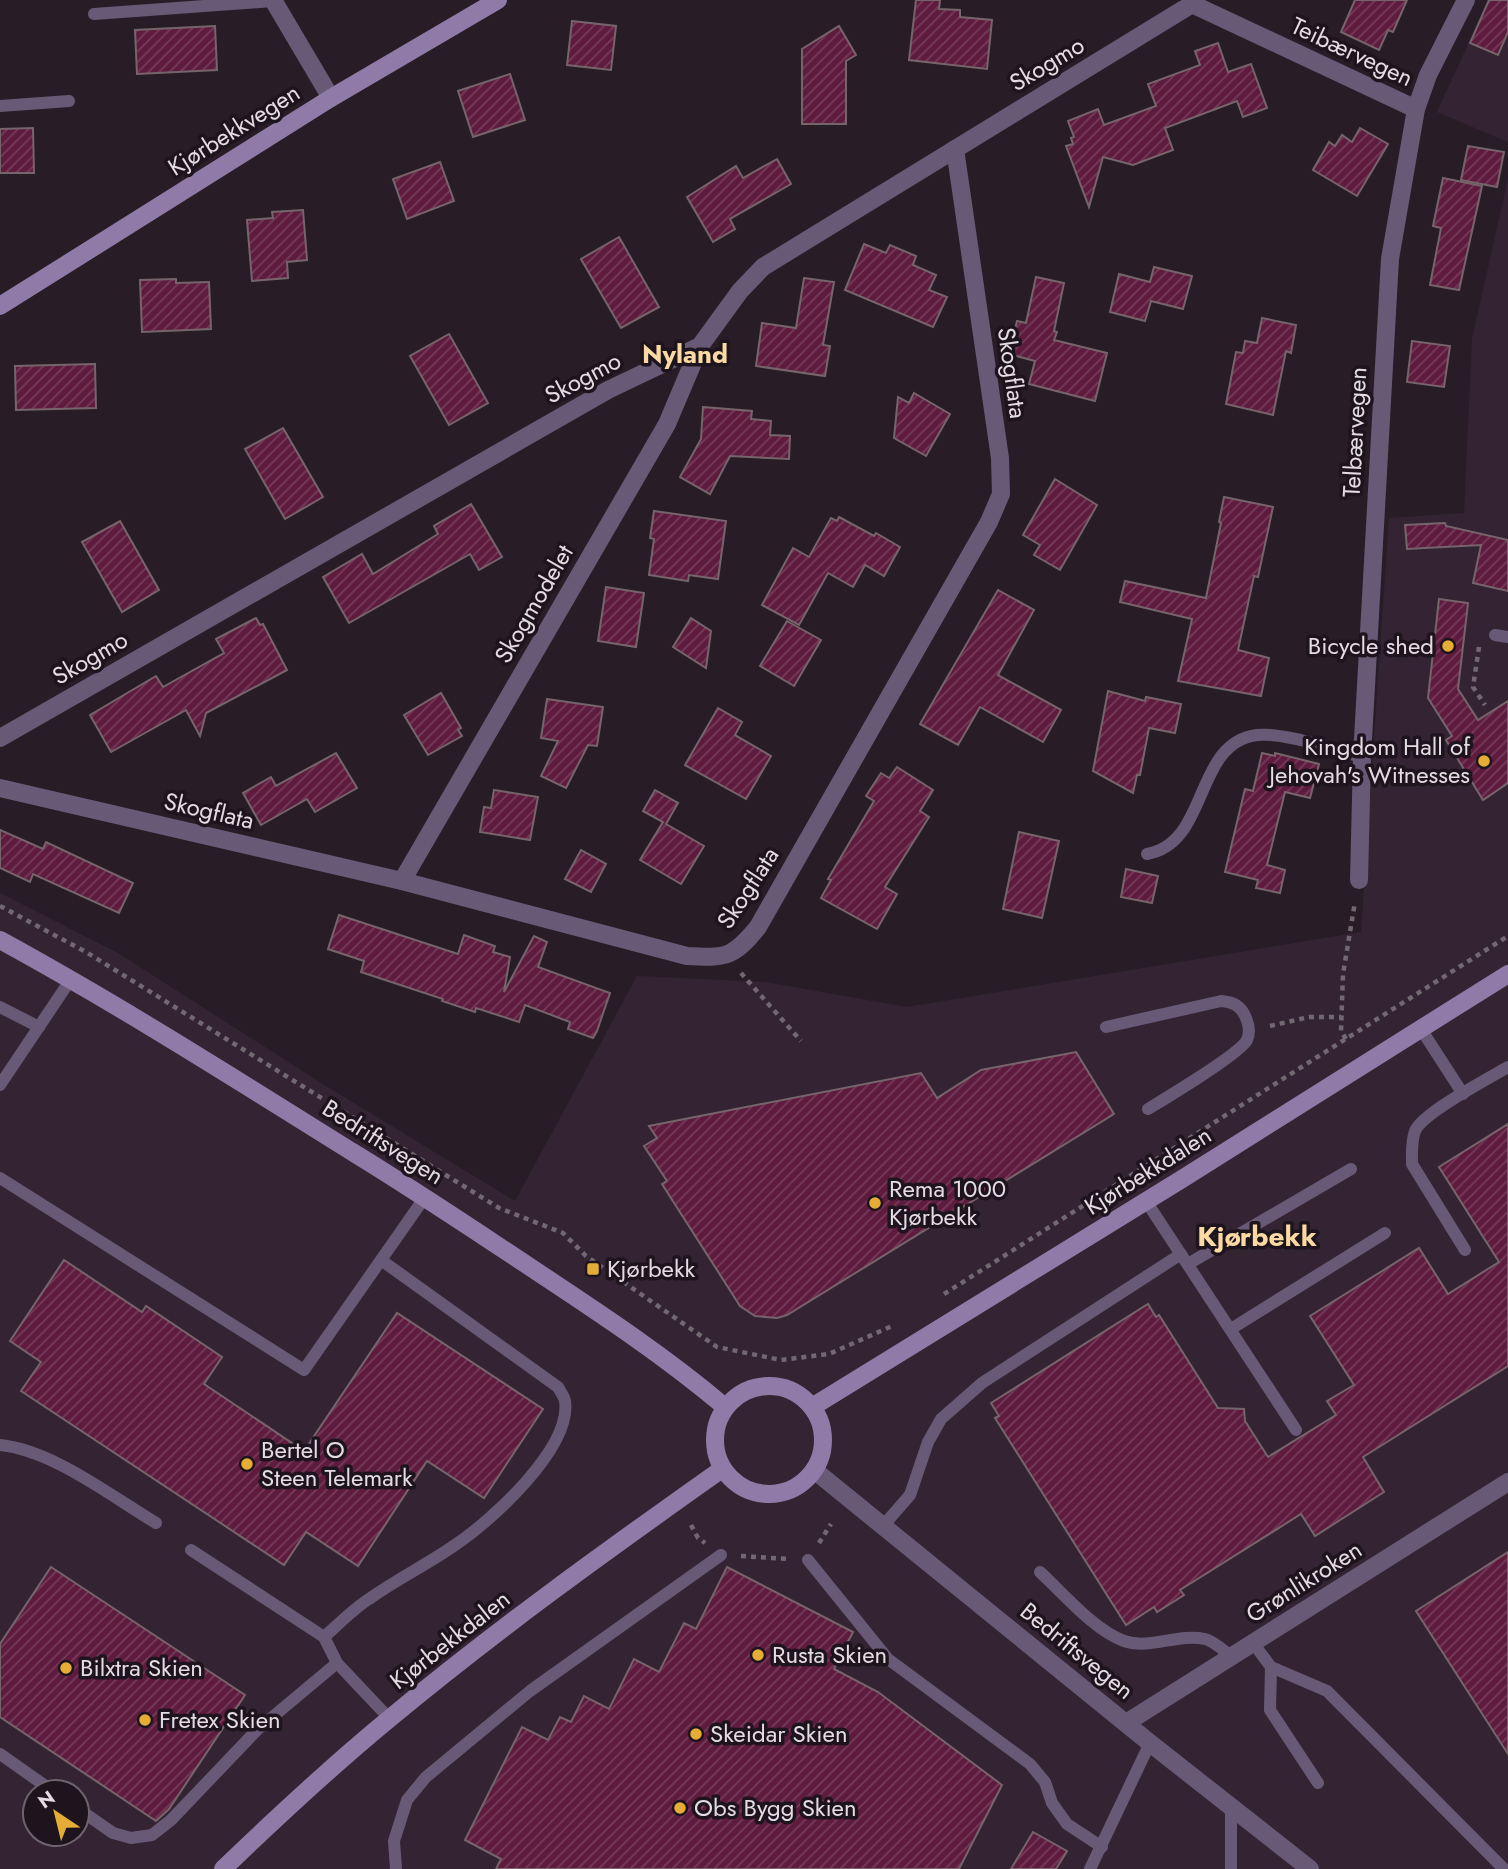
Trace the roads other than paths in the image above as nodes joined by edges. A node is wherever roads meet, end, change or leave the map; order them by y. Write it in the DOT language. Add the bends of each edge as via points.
graph roads {
  1 [pos="498,0"];
  2 [pos="1465,0"];
  3 [pos="273,1"];
  4 [pos="1191,2"];
  5 [pos="94,14"];
  6 [pos="331,97"];
  7 [pos="69,101"];
  8 [pos="0,106"];
  9 [pos="1416,109"];
  10 [pos="955,149"];
  11 [pos="0,306"];
  12 [pos="700,346"];
  13 [pos="0,738"];
  14 [pos="1362,757"];
  15 [pos="0,788"];
  16 [pos="1147,854"];
  17 [pos="1359,880"];
  18 [pos="402,881"];
  19 [pos="0,940"];
  20 [pos="1508,974"];
  21 [pos="71,979"];
  22 [pos="0,1007"];
  23 [pos="39,1027"];
  24 [pos="1106,1027"];
  25 [pos="1421,1029"];
  26 [pos="1508,1067"];
  27 [pos="0,1085"];
  28 [pos="1463,1094"];
  29 [pos="1148,1110"];
  30 [pos="1351,1169"];
  31 [pos="0,1178"];
  32 [pos="425,1197"];
  33 [pos="1146,1201"];
  34 [pos="1385,1233"];
  35 [pos="1465,1250"];
  36 [pos="1184,1259"];
  37 [pos="382,1260"];
  38 [pos="1231,1329"];
  39 [pos="812,1407"];
  40 [pos="725,1408"];
  41 [pos="1296,1430"];
  42 [pos="0,1445"];
  43 [pos="722,1469"];
  44 [pos="814,1471"];
  45 [pos="1508,1482"];
  46 [pos="156,1523"];
  47 [pos="883,1526"];
  48 [pos="191,1550"];
  49 [pos="721,1555"];
  50 [pos="808,1560"];
  51 [pos="1040,1572"];
  52 [pos="324,1637"];
  53 [pos="1253,1643"];
  54 [pos="1232,1657"];
  55 [pos="338,1663"];
  56 [pos="1271,1667"];
  57 [pos="390,1718"];
  58 [pos="1126,1723"];
  59 [pos="1150,1743"];
  60 [pos="0,1754"];
  61 [pos="34,1778"];
  62 [pos="1318,1783"];
  63 [pos="1231,1807"];
  64 [pos="91,1818"];
  65 [pos="1102,1847"];
  66 [pos="223,1869"];
  67 [pos="396,1869"];
  68 [pos="1090,1869"];
  69 [pos="1231,1869"];
  70 [pos="1310,1869"];
  71 [pos="1504,1869"];
  1 -- 6 [label="street, Kjørbekkvegen"];
  2 -- 9 [label="street, Telbærvegen"];
  3 -- 5 [label="lane"];
  3 -- 6 [label="street"];
  4 -- 9 [label="street, Teibærvegen"];
  4 -- 10 [label="street, Skogmo"];
  6 -- 11 [label="street, Kjørbekkvegen"];
  7 -- 8 [label="lane"];
  9 -- 14 [label="street, Telbærvegen" via="1390,259"];
  10 -- 12 [label="street, Skogmo" via="763,267"];
  10 -- 18 [label="street, Skogflata" via="1000,458 1001,494 758,927 743,946 721,958 687,956"];
  12 -- 13 [label="street, Skogmo" via="608,390"];
  12 -- 18 [label="street, Skogmodelet" via="667,424"];
  14 -- 16 [label="lane" via="1278,736 1256,735 1233,744 1215,766 1181,835 1159,852"];
  14 -- 17 [label="street, Telbærvegen"];
  15 -- 18 [label="street, Skogflata"];
  19 -- 21 [label="street, Bedriftsvegen"];
  20 -- 25 [label="street, Kjørbekkdalen"];
  21 -- 23 [label="lane"];
  21 -- 32 [label="street, Bedriftsvegen"];
  22 -- 23 [label="lane"];
  23 -- 27 [label="lane"];
  24 -- 29 [label="lane" via="1221,1001 1241,1008 1250,1031 1246,1042"];
  25 -- 28 [label="lane"];
  25 -- 33 [label="street, Kjørbekkdalen"];
  26 -- 28 [label="lane"];
  28 -- 35 [label="lane" via="1428,1115 1415,1129 1412,1164"];
  30 -- 36 [label="lane"];
  31 -- 37 [label="lane" via="304,1370"];
  32 -- 37 [label="lane"];
  32 -- 40 [label="street, Bedriftsvegen" via="601,1314"];
  33 -- 36 [label="lane"];
  33 -- 39 [label="street, Kjørbekkdalen"];
  34 -- 38 [label="lane"];
  36 -- 38 [label="lane"];
  36 -- 47 [label="lane" via="982,1383 954,1406 928,1442 910,1495"];
  37 -- 52 [label="lane" via="558,1387 565,1399 565,1418 547,1456 510,1498 457,1544 367,1600"];
  38 -- 41 [label="lane"];
  39 -- 40 [label="street" via="797,1394 778,1387 758,1387 740,1394"];
  39 -- 44 [label="street" via="823,1439"];
  40 -- 43 [label="street" via="716,1427 715,1448"];
  42 -- 46 [label="lane" via="48,1458"];
  43 -- 44 [label="street" via="734,1482 767,1495 802,1484"];
  43 -- 57 [label="street, Kjørbekkdalen" via="560,1585"];
  44 -- 47 [label="street, Bedriftsvegen"];
  45 -- 53 [label="street, Grønlikroken"];
  47 -- 58 [label="street, Bedriftsvegen"];
  48 -- 52 [label="lane"];
  49 -- 67 [label="lane" via="530,1691 426,1777 407,1800 394,1841"];
  50 -- 65 [label="lane" via="888,1658 1030,1764 1067,1825"];
  51 -- 54 [label="lane" via="1104,1630 1125,1641 1148,1644 1206,1639"];
  52 -- 55 [label="lane"];
  53 -- 54 [label="street, Grønlikroken"];
  53 -- 56 [label="lane"];
  54 -- 58 [label="street, Grønlikroken"];
  55 -- 57 [label="lane"];
  55 -- 64 [label="lane" via="257,1730 152,1835 131,1838 113,1833"];
  56 -- 62 [label="lane" via="1270,1710"];
  56 -- 71 [label="lane" via="1327,1691"];
  57 -- 66 [label="street, Kjørbekkdalen"];
  58 -- 59 [label="street, Bedriftsvegen"];
  59 -- 63 [label="street, Bedriftsvegen"];
  59 -- 65 [label="lane"];
  60 -- 61 [label="lane"];
  63 -- 69 [label="lane"];
  63 -- 70 [label="street, Bedriftsvegen"];
  65 -- 68 [label="lane"];
}
